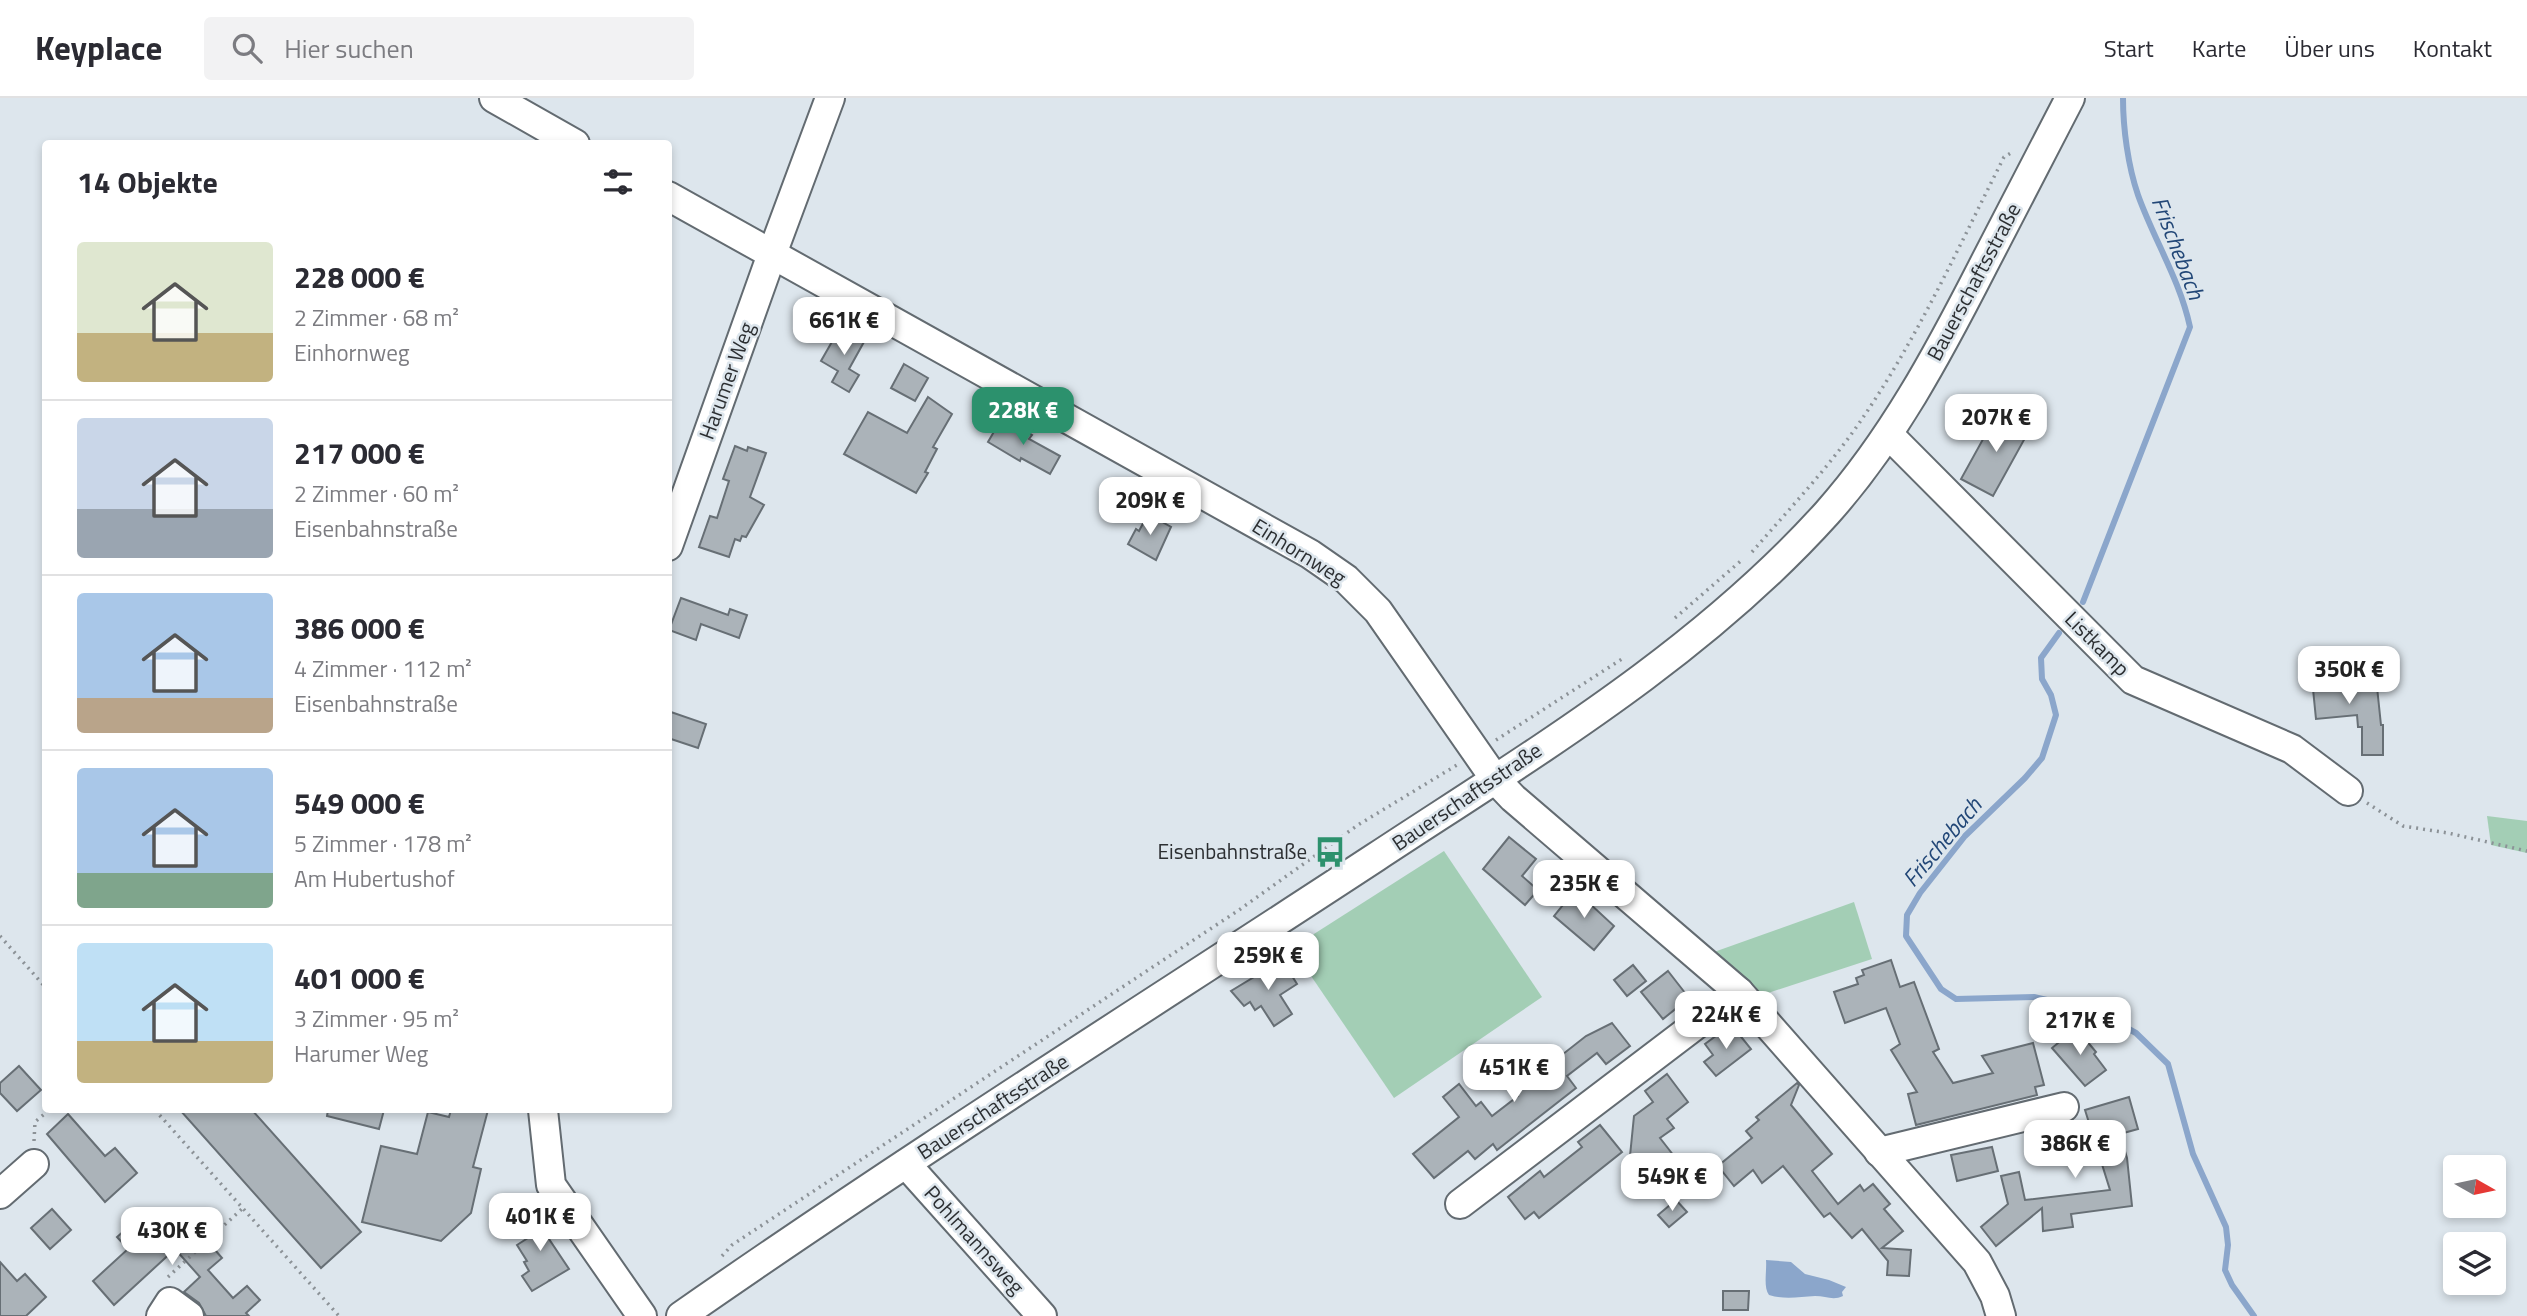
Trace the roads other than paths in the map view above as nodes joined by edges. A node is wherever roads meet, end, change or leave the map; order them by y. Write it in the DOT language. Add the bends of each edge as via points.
graph roads {
  1 [pos="494,98"];
  2 [pos="830,98"];
  3 [pos="2070,98"];
  4 [pos="568,140"];
  5 [pos="672,198"];
  6 [pos="772,254"];
  7 [pos="1889,435"];
  8 [pos="672,535"];
  9 [pos="1495,779"];
  10 [pos="2348,791"];
  11 [pos="1739,992"];
  12 [pos="2064,1107"];
  13 [pos="543,1113"];
  14 [pos="1879,1152"];
  15 [pos="34,1164"];
  16 [pos="906,1164"];
  17 [pos="0,1194"];
  18 [pos="1461,1204"];
  19 [pos="642,1316"];
  20 [pos="681,1316"];
  21 [pos="1042,1316"];
  22 [pos="2001,1316"];
  1 -- 4 [label="street"];
  2 -- 6 [label="street, Harumer Weg"];
  3 -- 7 [label="street, Bauerschaftsstraße" via="1942,346"];
  5 -- 6 [label="street, Einhornweg"];
  6 -- 8 [label="street, Harumer Weg"];
  6 -- 9 [label="street, Einhornweg" via="1310,554 1346,579 1378,611"];
  7 -- 9 [label="street, Bauerschaftsstraße" via="1830,510 1772,572 1640,681"];
  7 -- 10 [label="street, Listkamp" via="2133,680 2292,749"];
  9 -- 11 [label="street"];
  9 -- 16 [label="street, Bauerschaftsstraße"];
  11 -- 14 [label="street"];
  11 -- 18 [label="street"];
  12 -- 14 [label="street"];
  13 -- 19 [label="street" via="551,1185"];
  14 -- 22 [label="street" via="1977,1262"];
  15 -- 17 [label="street"];
  16 -- 20 [label="street, Bauerschaftsstraße"];
  16 -- 21 [label="street, Pohlmannsweg"];
}
